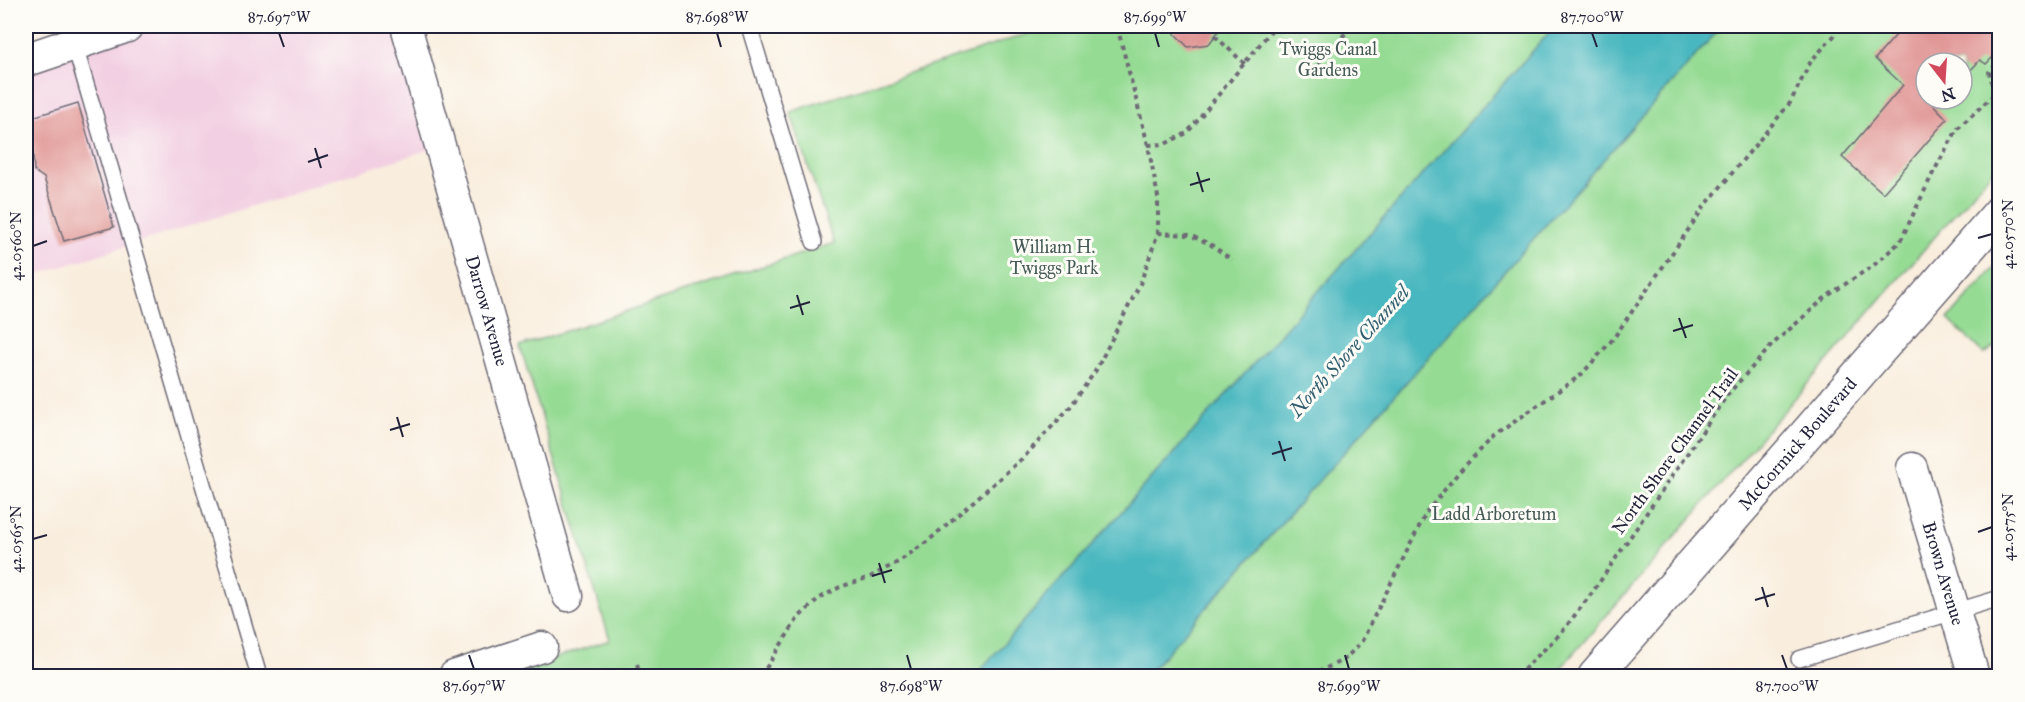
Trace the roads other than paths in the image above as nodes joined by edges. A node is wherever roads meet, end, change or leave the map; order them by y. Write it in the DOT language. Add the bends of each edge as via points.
graph roads {
  1 [pos="126,26"];
  2 [pos="406,26"];
  3 [pos="749,26"];
  4 [pos="72,34"];
  5 [pos="26,60"];
  6 [pos="2000,212"];
  7 [pos="814,242"];
  8 [pos="1912,468"];
  9 [pos="568,596"];
  10 [pos="2000,598"];
  11 [pos="1955,613"];
  12 [pos="542,647"];
  13 [pos="1799,659"];
  14 [pos="259,676"];
  15 [pos="454,676"];
  16 [pos="1595,676"];
  17 [pos="1974,676"];
  1 -- 4 [label="main road"];
  2 -- 9 [label="street, Darrow Avenue"];
  3 -- 7 [label="lane"];
  4 -- 5 [label="main road"];
  4 -- 14 [label="lane"];
  6 -- 16 [label="main road, McCormick Boulevard"];
  8 -- 11 [label="street, Brown Avenue"];
  10 -- 11 [label="lane"];
  11 -- 13 [label="lane"];
  11 -- 17 [label="street, Brown Avenue"];
  12 -- 15 [label="street"];
}
